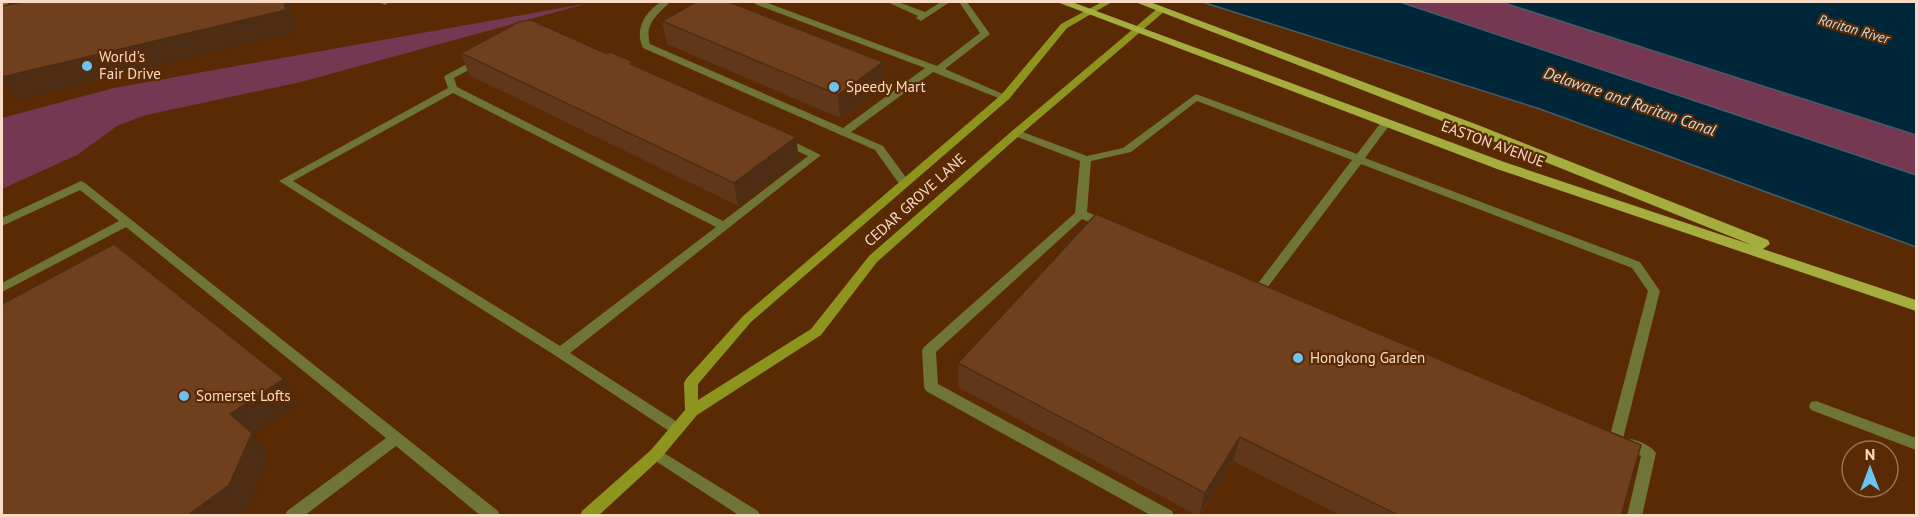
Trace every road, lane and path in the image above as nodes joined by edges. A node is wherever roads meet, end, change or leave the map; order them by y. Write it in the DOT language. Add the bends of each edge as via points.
graph roads {
  1 [pos="4,2"];
  2 [pos="666,2"];
  3 [pos="758,2"];
  4 [pos="891,2"];
  5 [pos="923,2"];
  6 [pos="946,2"];
  7 [pos="963,2"];
  8 [pos="1063,2"];
  9 [pos="1108,2"];
  10 [pos="1141,2"];
  11 [pos="938,7"];
  12 [pos="1161,10"];
  13 [pos="1091,13"];
  14 [pos="2,18"];
  15 [pos="13,21"];
  16 [pos="2,23"];
  17 [pos="1137,29"];
  18 [pos="489,55"];
  19 [pos="935,69"];
  20 [pos="453,89"];
  21 [pos="1005,96"];
  22 [pos="1386,123"];
  23 [pos="844,132"];
  24 [pos="1016,133"];
  25 [pos="773,136"];
  26 [pos="1086,159"];
  27 [pos="1358,159"];
  28 [pos="904,183"];
  29 [pos="1081,214"];
  30 [pos="2,222"];
  31 [pos="127,222"];
  32 [pos="724,226"];
  33 [pos="1121,231"];
  34 [pos="2,288"];
  35 [pos="1260,289"];
  36 [pos="1917,306"];
  37 [pos="561,353"];
  38 [pos="1816,406"];
  39 [pos="692,411"];
  40 [pos="677,429"];
  41 [pos="397,437"];
  42 [pos="1917,444"];
  43 [pos="656,453"];
  44 [pos="292,516"];
  45 [pos="492,516"];
  46 [pos="587,516"];
  47 [pos="753,516"];
  48 [pos="1167,516"];
  49 [pos="1634,516"];
  1 -- 14 [label="lane"];
  2 -- 23 [label="lane" via="645,24 642,34 646,46"];
  3 -- 19 [label="lane"];
  4 -- 11 [label="lane" via="923,16"];
  5 -- 11 [label="lane"];
  6 -- 11 [label="lane"];
  7 -- 19 [label="lane" via="986,34"];
  8 -- 13 [label="main road, EASTON AVENUE"];
  9 -- 13 [label="main road, CEDAR GROVE LANE"];
  10 -- 12 [label="main road, EASTON AVENUE"];
  12 -- 17 [label="main road, CEDAR GROVE LANE"];
  12 -- 36 [label="main road, EASTON AVENUE" via="1473,128"];
  13 -- 17 [label="main road, EASTON AVENUE"];
  13 -- 21 [label="main road, CEDAR GROVE LANE" via="1064,27"];
  15 -- 16 [label="lane"];
  17 -- 22 [label="main road, EASTON AVENUE"];
  17 -- 24 [label="main road, CEDAR GROVE LANE"];
  18 -- 20 [label="lane" via="449,77"];
  19 -- 21 [label="lane"];
  19 -- 23 [label="lane"];
  20 -- 32 [label="lane"];
  20 -- 37 [label="lane" via="285,181"];
  21 -- 28 [label="main road, CEDAR GROVE LANE"];
  22 -- 27 [label="lane"];
  22 -- 36 [label="main road, EASTON AVENUE"];
  23 -- 28 [label="lane" via="879,148"];
  24 -- 26 [label="lane"];
  24 -- 39 [label="main road, CEDAR GROVE LANE" via="873,259 816,332"];
  25 -- 32 [label="lane" via="816,155"];
  26 -- 27 [label="lane" via="1127,150 1197,97"];
  26 -- 29 [label="lane"];
  27 -- 35 [label="lane"];
  27 -- 49 [label="lane" via="1636,265 1654,291 1610,436 1649,453"];
  28 -- 39 [label="main road, CEDAR GROVE LANE" via="747,319 691,383"];
  29 -- 33 [label="lane"];
  29 -- 48 [label="lane" via="929,350 931,387"];
  30 -- 31 [label="lane" via="81,184"];
  31 -- 34 [label="lane"];
  31 -- 41 [label="lane"];
  32 -- 37 [label="lane"];
  37 -- 40 [label="lane"];
  38 -- 42 [label="lane"];
  39 -- 40 [label="main road, CEDAR GROVE LANE"];
  40 -- 43 [label="main road, CEDAR GROVE LANE"];
  41 -- 44 [label="lane"];
  41 -- 45 [label="lane"];
  43 -- 46 [label="main road, CEDAR GROVE LANE"];
  43 -- 47 [label="lane"];
}
